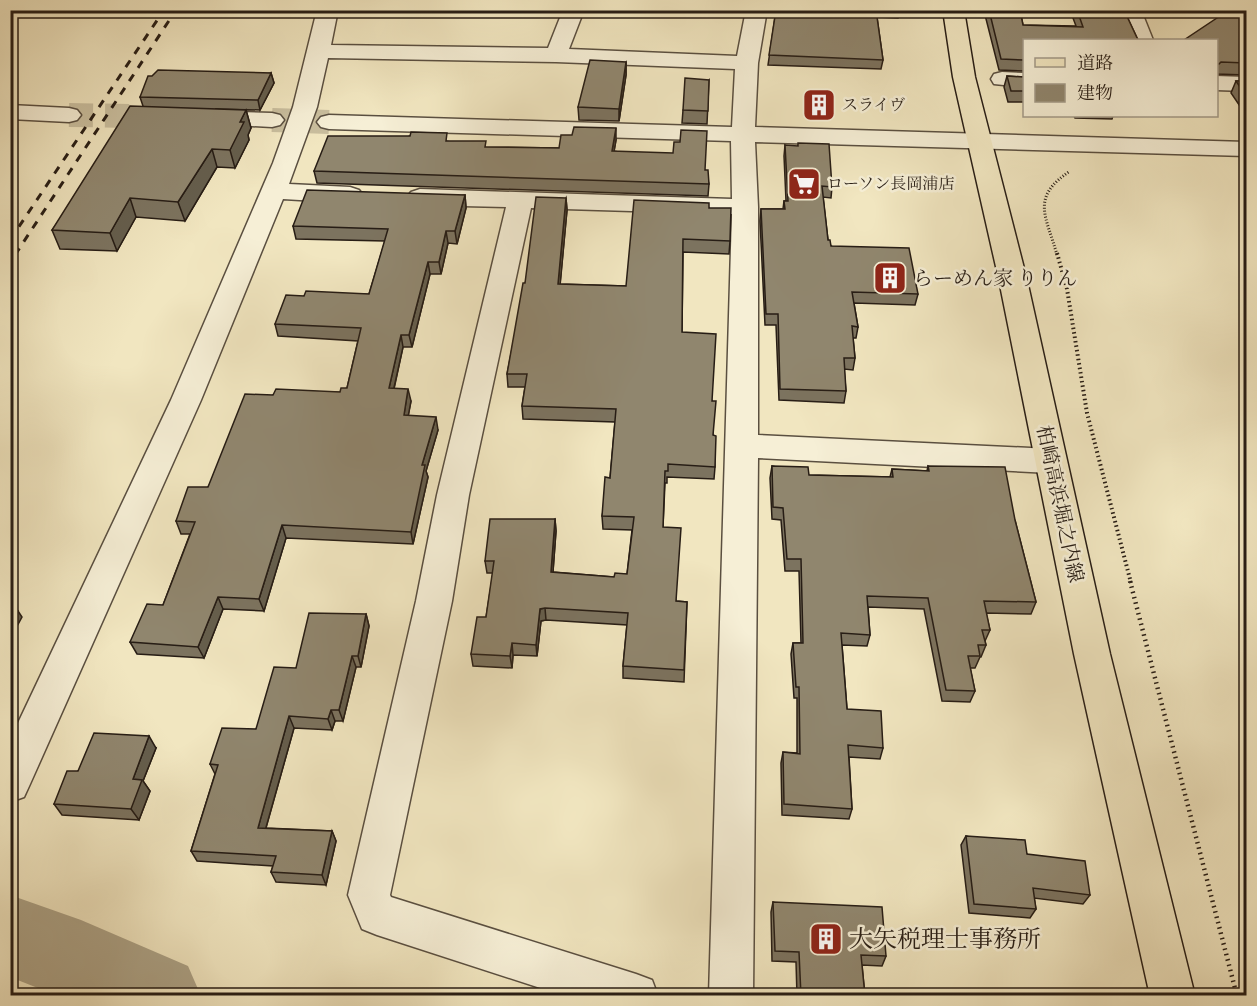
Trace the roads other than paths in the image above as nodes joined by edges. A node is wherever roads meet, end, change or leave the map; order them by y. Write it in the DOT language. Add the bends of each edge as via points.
graph roads {
  1 [pos="328,10"];
  2 [pos="574,10"];
  3 [pos="757,10"];
  4 [pos="953,10"];
  5 [pos="1130,10"];
  6 [pos="1142,39"];
  7 [pos="319,51"];
  8 [pos="556,55"];
  9 [pos="747,63"];
  10 [pos="1002,79"];
  11 [pos="1023,80"];
  12 [pos="1218,83"];
  13 [pos="1246,84"];
  14 [pos="10,112"];
  15 [pos="69,115"];
  16 [pos="179,118"];
  17 [pos="272,120"];
  18 [pos="329,122"];
  19 [pos="743,136"];
  20 [pos="981,142"];
  21 [pos="1246,149"];
  22 [pos="273,191"];
  23 [pos="520,201"];
  24 [pos="745,207"];
  25 [pos="742,446"];
  26 [pos="1050,461"];
  27 [pos="10,784"];
  28 [pos="636,996"];
  29 [pos="731,996"];
  30 [pos="1173,996"];
  1 -- 7 [label="street"];
  2 -- 8 [label="street"];
  3 -- 9 [label="street"];
  4 -- 20 [label="main road, 柏崎高浜堀之内線"];
  5 -- 6 [label="street"];
  7 -- 8 [label="street"];
  7 -- 22 [label="street" via="305,107"];
  8 -- 9 [label="street"];
  9 -- 19 [label="street"];
  10 -- 11 [label="street"];
  12 -- 13 [label="street"];
  14 -- 15 [label="street"];
  16 -- 17 [label="street"];
  18 -- 19 [label="street"];
  19 -- 20 [label="street"];
  19 -- 24 [label="street"];
  20 -- 21 [label="street"];
  20 -- 26 [label="main road, 柏崎高浜堀之内線"];
  22 -- 23 [label="street"];
  22 -- 27 [label="street" via="186,400"];
  23 -- 24 [label="street"];
  23 -- 28 [label="street" via="369,895 377,914"];
  24 -- 25 [label="street"];
  25 -- 26 [label="street"];
  25 -- 29 [label="street"];
  26 -- 30 [label="main road, 柏崎高浜堀之内線"];
}
